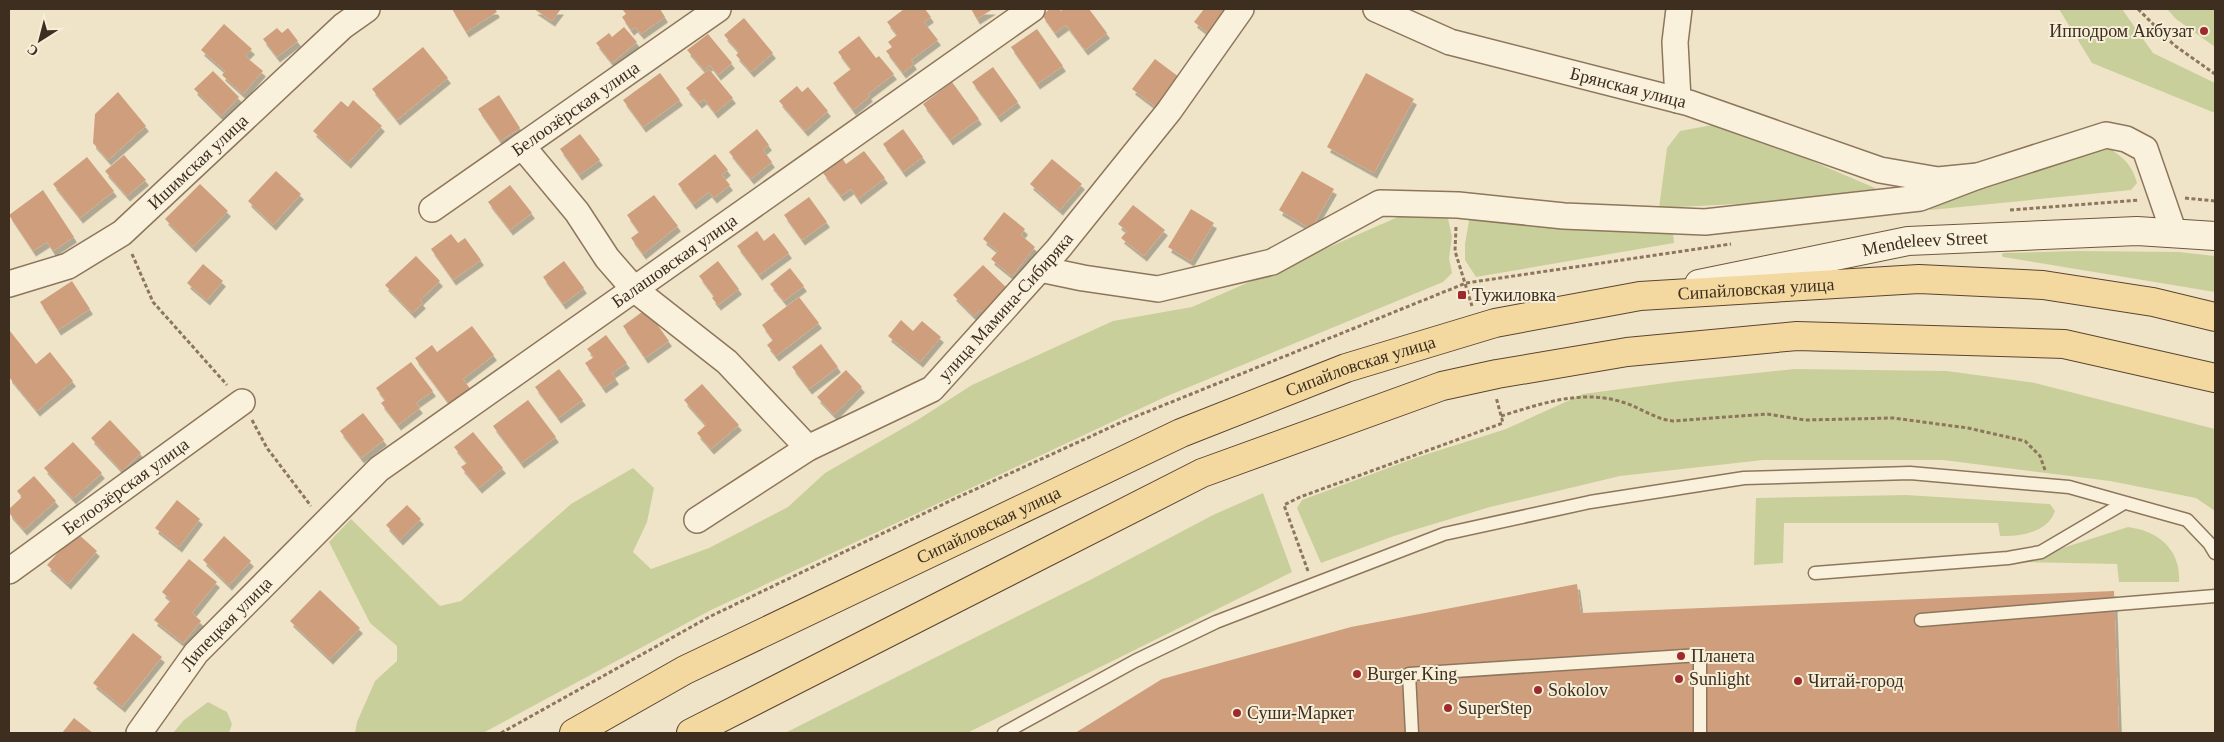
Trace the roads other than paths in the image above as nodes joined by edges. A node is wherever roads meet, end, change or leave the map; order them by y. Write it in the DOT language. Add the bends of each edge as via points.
graph roads {
  1 [pos="367,9"];
  2 [pos="718,9"];
  3 [pos="1032,9"];
  4 [pos="1241,9"];
  5 [pos="1376,9"];
  6 [pos="1679,9"];
  7 [pos="1678,100"];
  8 [pos="522,146"];
  9 [pos="1978,176"];
  10 [pos="432,210"];
  11 [pos="2174,233"];
  12 [pos="2215,236"];
  13 [pos="1040,269"];
  14 [pos="9,284"];
  15 [pos="634,289"];
  16 [pos="1640,296"];
  17 [pos="2215,317"];
  18 [pos="2215,378"];
  19 [pos="242,402"];
  20 [pos="808,448"];
  21 [pos="2124,503"];
  22 [pos="697,520"];
  23 [pos="324,524"];
  24 [pos="2215,553"];
  25 [pos="9,571"];
  26 [pos="1815,573"];
  27 [pos="2215,596"];
  28 [pos="1922,620"];
  29 [pos="139,733"];
  30 [pos="574,733"];
  31 [pos="691,733"];
  32 [pos="1004,733"];
  33 [pos="1412,733"];
  34 [pos="1700,733"];
  1 -- 14 [label="street, Ишимская улица" via="343,26 122,233 68,266"];
  2 -- 8 [label="street, Белоозёрская улица"];
  3 -- 15 [label="street, Балашовская улица"];
  4 -- 13 [label="street, улица Мамина-Сибиряка" via="1169,111"];
  5 -- 7 [label="street, Брянская улица" via="1450,42"];
  6 -- 7 [label="street" via="1674,42"];
  7 -- 9 [label="street, Брянская улица" via="1880,170 1938,180"];
  8 -- 10 [label="street, Белоозёрская улица"];
  8 -- 15 [label="street" via="577,212 607,258"];
  9 -- 11 [label="street" via="2106,135 2126,139 2144,149"];
  9 -- 13 [label="street" via="1920,198 1705,222 1564,216 1458,204 1380,203 1272,262 1158,289"];
  11 -- 12 [label="main road, Mendeleev Street"];
  11 -- 16 [label="main road, Mendeleev Street" via="2137,231 1908,241"];
  13 -- 20 [label="street, улица Мамина-Сибиряка" via="932,389"];
  15 -- 20 [label="street" via="727,362"];
  15 -- 23 [label="street, Балашовская улица" via="379,469"];
  16 -- 17 [label="main road, Сипайловская улица" via="1919,280 2043,285 2153,302"];
  16 -- 30 [label="main road, Сипайловская улица" via="1495,323 1346,368 1181,433 685,670"];
  18 -- 31 [label="main road" via="2064,344 1796,336 1626,352 1442,386 1202,473"];
  19 -- 25 [label="street, Белоозёрская улица"];
  20 -- 22 [label="street, улица Мамина-Сибиряка"];
  21 -- 24 [label="lane" via="2187,520"];
  21 -- 26 [label="lane" via="2040,552 2008,558"];
  21 -- 32 [label="lane" via="2069,487 1910,473 1744,478 1590,502 1444,534 1216,622 1135,661"];
  23 -- 29 [label="street, Липецкая улица" via="196,653"];
  27 -- 28 [label="lane"];
  33 -- 34 [label="lane" via="1409,674 1700,655"];
}
